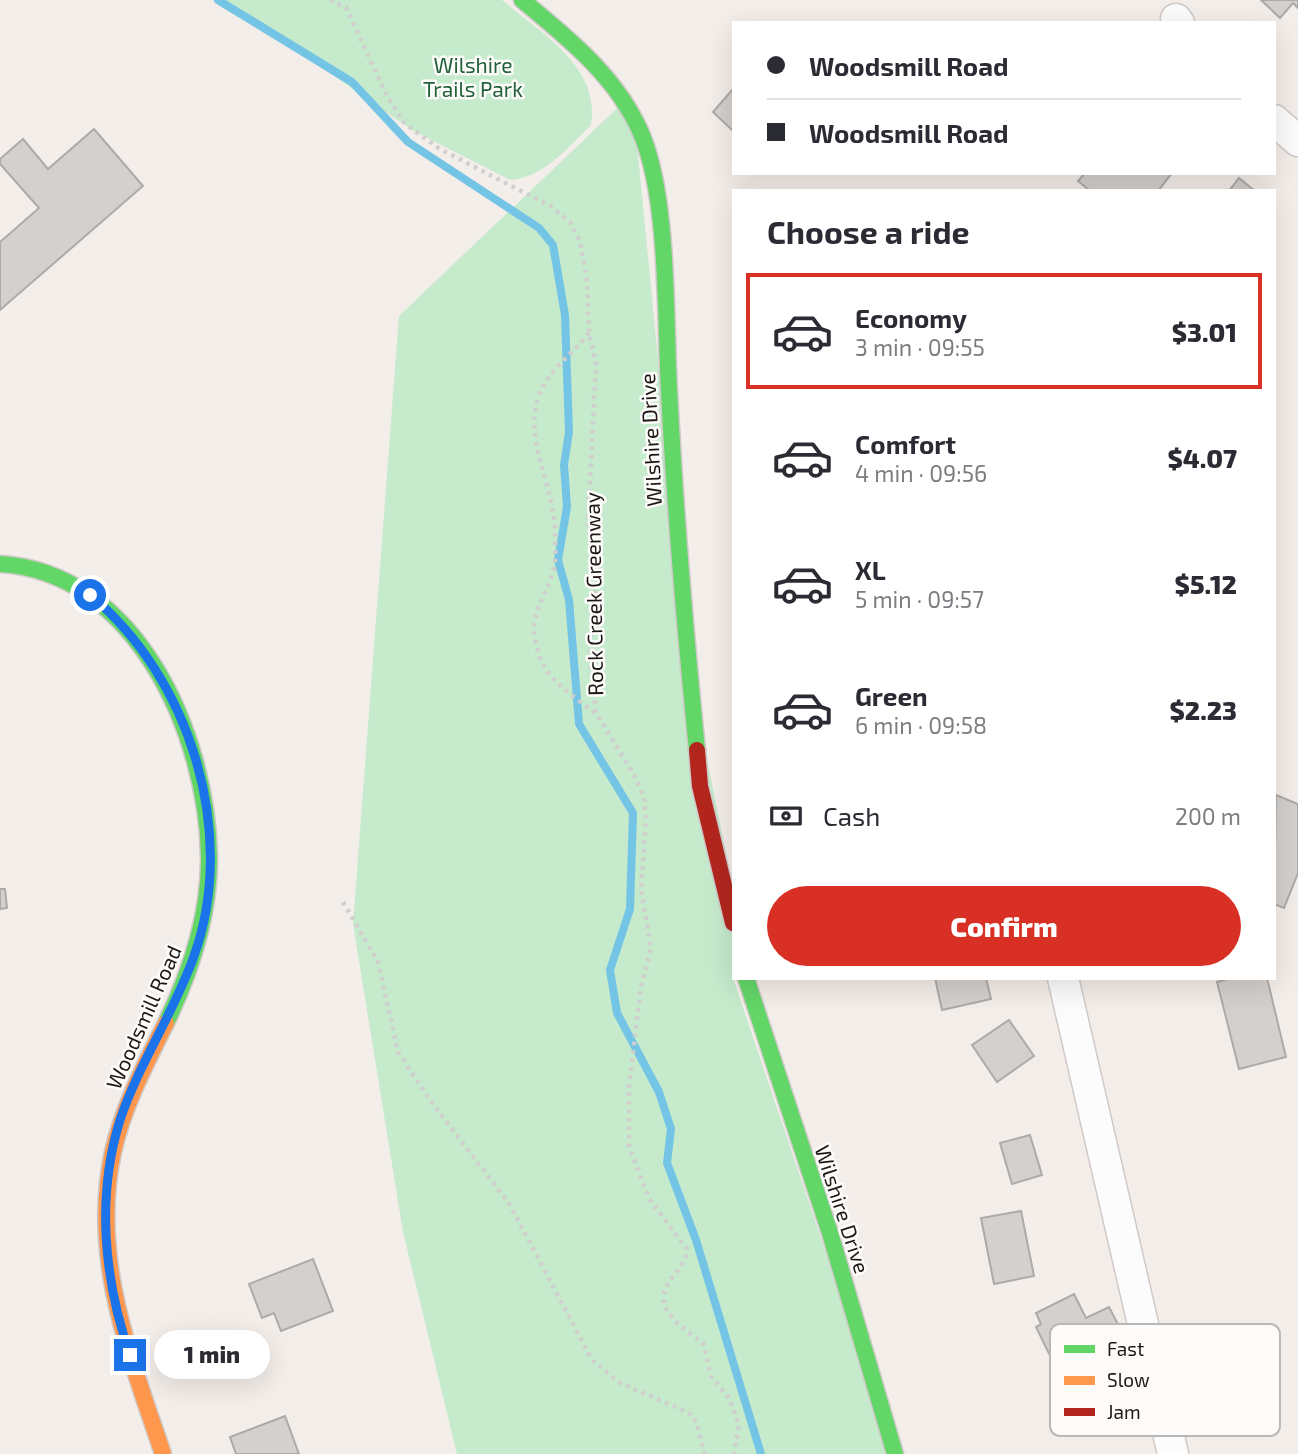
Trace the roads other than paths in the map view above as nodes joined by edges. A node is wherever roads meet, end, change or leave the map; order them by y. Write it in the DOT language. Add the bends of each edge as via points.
graph roads {
  1 [pos="522,0"];
  2 [pos="1276,122"];
  3 [pos="1298,141"];
  4 [pos="0,564"];
  5 [pos="732,919"];
  6 [pos="747,980"];
  7 [pos="1063,980"];
  8 [pos="1140,1324"];
  9 [pos="1168,1436"];
  10 [pos="163,1454"];
  11 [pos="895,1454"];
  12 [pos="1173,1454"];
  1 -- 5 [label="street, Wilshire Drive" via="584,52 615,89 641,132 654,172 676,532 701,786"];
  2 -- 3 [label="street"];
  4 -- 10 [label="street, Woodsmill Road" via="38,569 77,584 124,627 167,689 188,733 206,804 211,860 206,918 181,990 121,1120 108,1179 109,1285"];
  6 -- 11 [label="street, Wilshire Drive" via="830,1233"];
  7 -- 8 [label="street"];
  9 -- 12 [label="street"];
}
